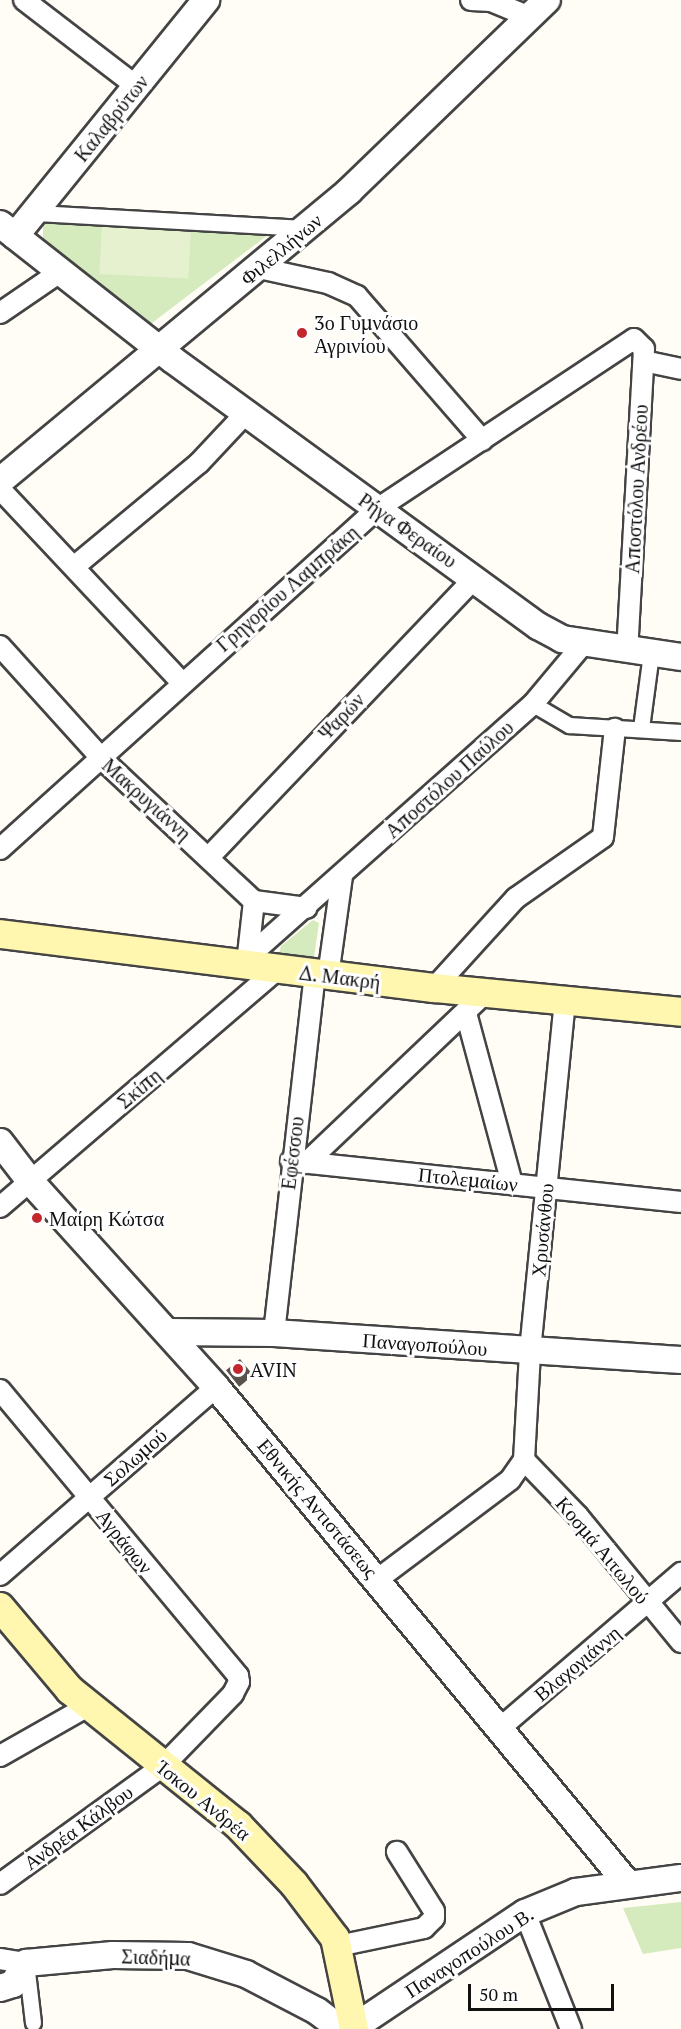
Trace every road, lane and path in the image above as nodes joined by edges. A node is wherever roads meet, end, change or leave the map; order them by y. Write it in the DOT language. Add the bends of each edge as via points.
graph roads {
  1 [pos="24,0"];
  2 [pos="206,0"];
  3 [pos="471,0"];
  4 [pos="538,9"];
  5 [pos="136,86"];
  6 [pos="35,213"];
  7 [pos="306,228"];
  8 [pos="7,230"];
  9 [pos="259,268"];
  10 [pos="60,272"];
  11 [pos="0,313"];
  12 [pos="157,348"];
  13 [pos="644,361"];
  14 [pos="681,369"];
  15 [pos="245,414"];
  16 [pos="482,440"];
  17 [pos="0,480"];
  18 [pos="0,489"];
  19 [pos="377,509"];
  20 [pos="75,566"];
  21 [pos="475,578"];
  22 [pos="584,643"];
  23 [pos="0,646"];
  24 [pos="639,651"];
  25 [pos="681,657"];
  26 [pos="181,682"];
  27 [pos="532,704"];
  28 [pos="641,728"];
  29 [pos="615,729"];
  30 [pos="681,732"];
  31 [pos="102,759"];
  32 [pos="0,849"];
  33 [pos="210,856"];
  34 [pos="342,877"];
  35 [pos="255,901"];
  36 [pos="307,908"];
  37 [pos="0,934"];
  38 [pos="247,962"];
  39 [pos="278,969"];
  40 [pos="321,975"];
  41 [pos="434,988"];
  42 [pos="565,1001"];
  43 [pos="476,1003"];
  44 [pos="680,1007"];
  45 [pos="0,1142"];
  46 [pos="298,1162"];
  47 [pos="30,1180"];
  48 [pos="512,1184"];
  49 [pos="546,1188"];
  50 [pos="681,1202"];
  51 [pos="0,1206"];
  52 [pos="169,1332"];
  53 [pos="274,1332"];
  54 [pos="531,1351"];
  55 [pos="681,1360"];
  56 [pos="216,1387"];
  57 [pos="0,1390"];
  58 [pos="524,1460"];
  59 [pos="88,1497"];
  60 [pos="681,1573"];
  61 [pos="0,1575"];
  62 [pos="378,1579"];
  63 [pos="647,1603"];
  64 [pos="0,1607"];
  65 [pos="681,1642"];
  66 [pos="233,1694"];
  67 [pos="88,1706"];
  68 [pos="499,1729"];
  69 [pos="0,1756"];
  70 [pos="163,1766"];
  71 [pos="397,1852"];
  72 [pos="681,1878"];
  73 [pos="627,1883"];
  74 [pos="0,1884"];
  75 [pos="525,1913"];
  76 [pos="338,1946"];
  77 [pos="0,1959"];
  78 [pos="27,1963"];
  79 [pos="0,1988"];
  80 [pos="33,2023"];
  81 [pos="350,2028"];
  82 [pos="571,2029"];
  1 -- 5 [label="street"];
  2 -- 5 [label="street, Καλαβρύτων"];
  3 -- 4 [label="street"];
  4 -- 7 [label="street, Φιλελλήνων" via="379,165"];
  5 -- 6 [label="street, Καλαβρύτων"];
  6 -- 7 [label="street"];
  6 -- 8 [label="street, Καλαβρύτων"];
  7 -- 9 [label="street, Φιλελλήνων"];
  8 -- 10 [label="street, Ρήγα Φεραίου"];
  9 -- 12 [label="street, Φιλελλήνων"];
  9 -- 16 [label="street" via="328,283 357,296"];
  10 -- 11 [label="street"];
  10 -- 12 [label="street, Ρήγα Φεραίου"];
  12 -- 15 [label="street, Ρήγα Φεραίου"];
  12 -- 17 [label="street, Φιλελλήνων"];
  13 -- 14 [label="street"];
  13 -- 16 [label="street, Γρηγορίου Λαμπράκη" via="643,344 629,340"];
  13 -- 24 [label="street, Αποστόλου Ανδρέου"];
  15 -- 19 [label="street, Ρήγα Φεραίου"];
  15 -- 20 [label="street" via="199,463"];
  16 -- 19 [label="street, Γρηγορίου Λαμπράκη"];
  18 -- 20 [label="street"];
  19 -- 21 [label="street, Ρήγα Φεραίου"];
  19 -- 26 [label="street, Γρηγορίου Λαμπράκη"];
  20 -- 26 [label="street"];
  21 -- 22 [label="street, Ρήγα Φεραίου" via="548,632"];
  21 -- 33 [label="street, Ψαρών"];
  22 -- 24 [label="street, Ρήγα Φεραίου"];
  22 -- 27 [label="street, Αποστόλου Παύλου"];
  23 -- 31 [label="street, Μακρυγιάννη"];
  24 -- 25 [label="street, Ρήγα Φεραίου"];
  24 -- 28 [label="street"];
  26 -- 31 [label="street, Γρηγορίου Λαμπράκη"];
  27 -- 29 [label="street" via="569,725"];
  27 -- 34 [label="street, Αποστόλου Παύλου"];
  28 -- 29 [label="street"];
  28 -- 30 [label="street"];
  29 -- 41 [label="street" via="603,837 516,898"];
  31 -- 32 [label="street, Γρηγορίου Λαμπράκη"];
  31 -- 33 [label="street, Μακρυγιάννη"];
  33 -- 35 [label="street, Μακρυγιάννη"];
  34 -- 36 [label="street, Αποστόλου Παύλου"];
  34 -- 40 [label="street, Εφέσσου"];
  35 -- 36 [label="street"];
  35 -- 38 [label="street"];
  36 -- 38 [label="street, Αποστόλου Παύλου"];
  37 -- 38 [label="main road, Δ. Μακρή"];
  38 -- 39 [label="main road, Δ. Μακρή"];
  39 -- 40 [label="main road, Δ. Μακρή"];
  39 -- 47 [label="street, Σκίπη"];
  40 -- 41 [label="main road, Δ. Μακρή"];
  40 -- 46 [label="street, Εφέσσου"];
  41 -- 43 [label="main road, Δ. Μακρή"];
  42 -- 43 [label="main road, Δ. Μακρή"];
  42 -- 44 [label="main road, Δ. Μακρή"];
  42 -- 49 [label="street, Χρυσάνθου"];
  43 -- 46 [label="street"];
  43 -- 48 [label="street"];
  45 -- 47 [label="street, Εθνικής Αντιστάσεως"];
  46 -- 48 [label="street, Πτολεμαίων"];
  46 -- 53 [label="street, Εφέσσου"];
  47 -- 51 [label="street, Σκίπη"];
  47 -- 52 [label="street, Εθνικής Αντιστάσεως"];
  48 -- 49 [label="street, Πτολεμαίων"];
  49 -- 50 [label="street, Πτολεμαίων"];
  49 -- 54 [label="street, Χρυσάνθου"];
  52 -- 53 [label="street, Παναγοπούλου"];
  52 -- 56 [label="street, Εθνικής Αντιστάσεως"];
  53 -- 54 [label="street, Παναγοπούλου"];
  54 -- 55 [label="street, Παναγοπούλου"];
  54 -- 58 [label="street, Χρυσάνθου"];
  56 -- 59 [label="street, Σολωμού"];
  56 -- 62 [label="street, Εθνικής Αντιστάσεως"];
  57 -- 59 [label="street, Αγράφων"];
  58 -- 62 [label="street" via="510,1480"];
  58 -- 63 [label="street, Κοσμά Αιτωλού" via="578,1516"];
  59 -- 61 [label="street, Σολωμού"];
  59 -- 66 [label="street, Αγράφων" via="238,1676"];
  60 -- 63 [label="street, Βλαχογιάννη"];
  62 -- 68 [label="street, Εθνικής Αντιστάσεως"];
  63 -- 65 [label="street, Κοσμά Αιτωλού"];
  63 -- 68 [label="street, Βλαχογιάννη"];
  64 -- 67 [label="main road, Ίσκου Ανδρέα"];
  66 -- 70 [label="street, Ανδρέα Κάλβου"];
  67 -- 69 [label="street"];
  67 -- 70 [label="main road, Ίσκου Ανδρέα"];
  68 -- 73 [label="street, Εθνικής Αντιστάσεως"];
  70 -- 74 [label="street, Ανδρέα Κάλβου"];
  70 -- 76 [label="main road, Ίσκου Ανδρέα" via="264,1850 324,1920"];
  71 -- 76 [label="street" via="434,1911 434,1918 424,1928"];
  72 -- 73 [label="street, Παναγοπούλου Β."];
  73 -- 75 [label="street, Παναγοπούλου Β." via="576,1892"];
  75 -- 81 [label="street, Παναγοπούλου Β."];
  75 -- 82 [label="street"];
  76 -- 81 [label="main road, Ίσκου Ανδρέα"];
  77 -- 78 [label="street, Σιαδήμα"];
  78 -- 79 [label="street" via="13,1984"];
  78 -- 80 [label="street"];
  78 -- 81 [label="street, Σιαδήμα" via="113,1955 201,1958 246,1974"];
}
